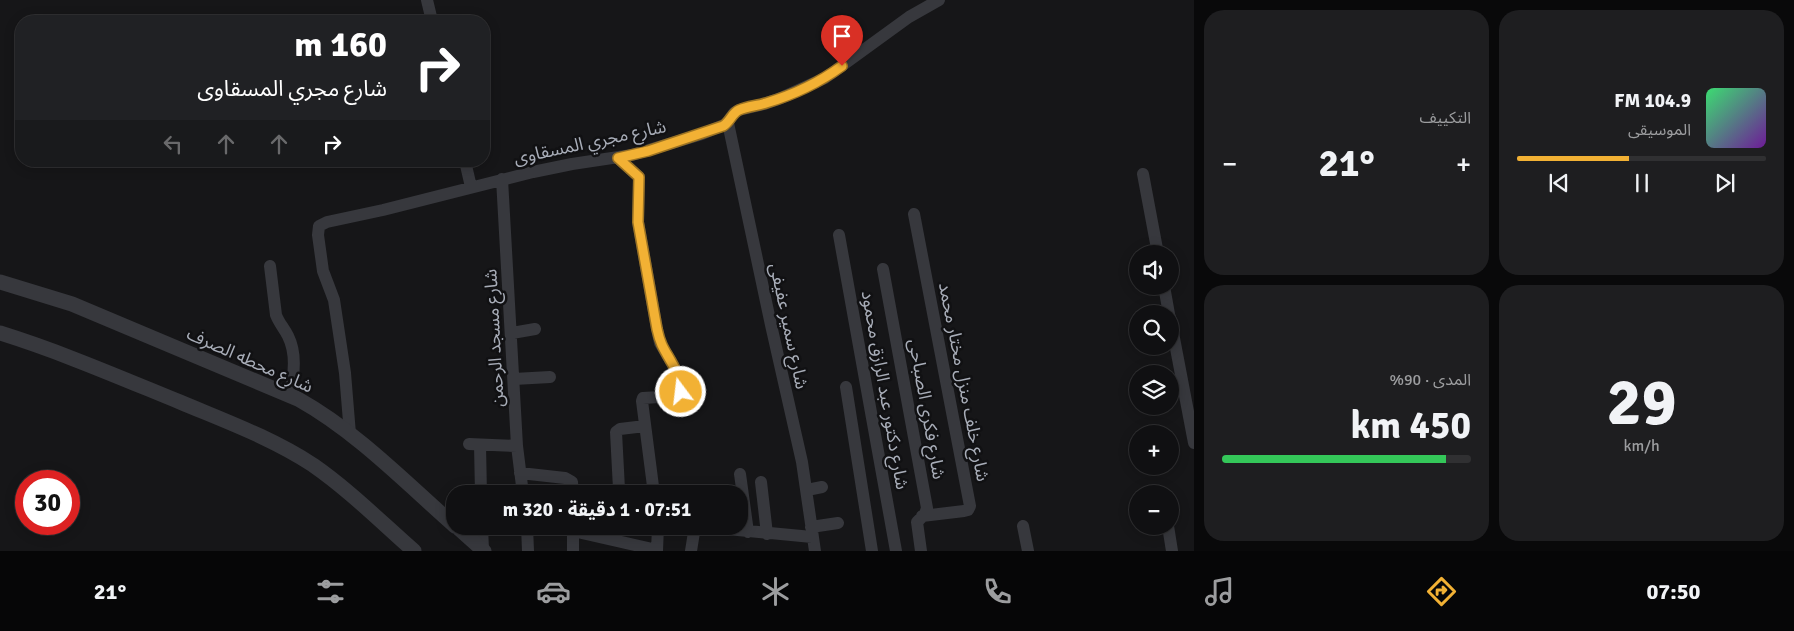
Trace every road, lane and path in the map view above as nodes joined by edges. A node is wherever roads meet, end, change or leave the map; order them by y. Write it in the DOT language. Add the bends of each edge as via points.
graph roads {
  1 [pos="427,0"];
  2 [pos="939,0"];
  3 [pos="431,15"];
  4 [pos="728,123"];
  5 [pos="618,158"];
  6 [pos="466,167"];
  7 [pos="1143,174"];
  8 [pos="502,180"];
  9 [pos="471,187"];
  10 [pos="914,214"];
  11 [pos="839,235"];
  12 [pos="1156,245"];
  13 [pos="270,266"];
  14 [pos="884,269"];
  15 [pos="0,282"];
  16 [pos="535,329"];
  17 [pos="0,332"];
  18 [pos="512,333"];
  19 [pos="1177,355"];
  20 [pos="550,377"];
  21 [pos="514,379"];
  22 [pos="846,387"];
  23 [pos="289,395"];
  24 [pos="645,426"];
  25 [pos="350,434"];
  26 [pos="1194,443"];
  27 [pos="517,446"];
  28 [pos="520,473"];
  29 [pos="740,474"];
  30 [pos="761,482"];
  31 [pos="481,485"];
  32 [pos="522,485"];
  33 [pos="572,485"];
  34 [pos="619,485"];
  35 [pos="653,485"];
  36 [pos="742,485"];
  37 [pos="822,487"];
  38 [pos="807,490"];
  39 [pos="922,516"];
  40 [pos="446,518"];
  41 [pos="838,523"];
  42 [pos="1023,526"];
  43 [pos="748,532"];
  44 [pos="812,532"];
  45 [pos="767,534"];
  46 [pos="466,535"];
  47 [pos="483,535"];
  48 [pos="527,535"];
  49 [pos="573,535"];
  50 [pos="597,535"];
  51 [pos="658,535"];
  52 [pos="694,535"];
  53 [pos="1169,535"];
  54 [pos="484,550"];
  55 [pos="657,550"];
  56 [pos="414,551"];
  57 [pos="528,551"];
  58 [pos="572,551"];
  59 [pos="691,551"];
  60 [pos="815,551"];
  61 [pos="872,551"];
  62 [pos="896,551"];
  63 [pos="921,551"];
  64 [pos="1028,551"];
  65 [pos="1172,551"];
  1 -- 3 [label="street"];
  2 -- 4 [label="street, شارع مجري المسقاوى" via="909,17 824,78 781,98 739,110"];
  4 -- 5 [label="street, شارع مجري المسقاوى"];
  4 -- 38 [label="street, شارع سمير عفيفى"];
  5 -- 8 [label="street, شارع مجري المسقاوى" via="572,164"];
  5 -- 24 [label="street" via="639,177 638,222 657,329 660,343 678,376 681,392 676,396 643,398"];
  6 -- 9 [label="street"];
  7 -- 12 [label="street"];
  8 -- 9 [label="street, شارع مجري المسقاوى"];
  8 -- 18 [label="street, شارع مسجد الرحمن"];
  9 -- 25 [label="street, شارع مجري المسقاوى" via="319,226 324,277 334,300 345,373"];
  10 -- 39 [label="street, شارع خلف منزل مختار محمد" via="970,506 964,511"];
  11 -- 62 [label="street, شارع دكتور عبد الرازق محمود"];
  13 -- 23 [label="street" via="278,321 289,337 293,356"];
  14 -- 39 [label="street, شارع فكرى الصباحى" via="927,508"];
  15 -- 23 [label="street, شارع محطه الصرف" via="72,304"];
  16 -- 18 [label="street"];
  17 -- 56 [label="street" via="128,381 293,453 335,482"];
  18 -- 21 [label="street, شارع مسجد الرحمن"];
  19 -- 26 [label="street"];
  20 -- 21 [label="street"];
  21 -- 27 [label="street, شارع مسجد الرحمن"];
  22 -- 61 [label="street"];
  23 -- 25 [label="street, شارع محطه الصرف" via="314,408"];
  24 -- 34 [label="street" via="616,432"];
  24 -- 35 [label="street"];
  25 -- 40 [label="street, شارع محطه الصرف"];
  27 -- 28 [label="street, شارع مسجد الرحمن"];
  27 -- 31 [label="street" via="475,445"];
  28 -- 32 [label="street, شارع مسجد الرحمن"];
  28 -- 33 [label="street" via="565,478"];
  29 -- 36 [label="street"];
  30 -- 45 [label="street"];
  37 -- 38 [label="street"];
  38 -- 44 [label="street, شارع سمير عفيفى"];
  39 -- 63 [label="street, شارع فكرى الصباحى" via="917,522"];
  41 -- 44 [label="street"];
  42 -- 64 [label="street"];
  43 -- 45 [label="street"];
  44 -- 45 [label="street"];
  44 -- 60 [label="street, شارع سمير عفيفى"];
  46 -- 54 [label="street, شارع محطه الصرف"];
  47 -- 54 [label="street"];
  48 -- 57 [label="street"];
  49 -- 58 [label="street"];
  50 -- 55 [label="street"];
  51 -- 55 [label="street"];
  52 -- 59 [label="street"];
  53 -- 65 [label="street"];
}
